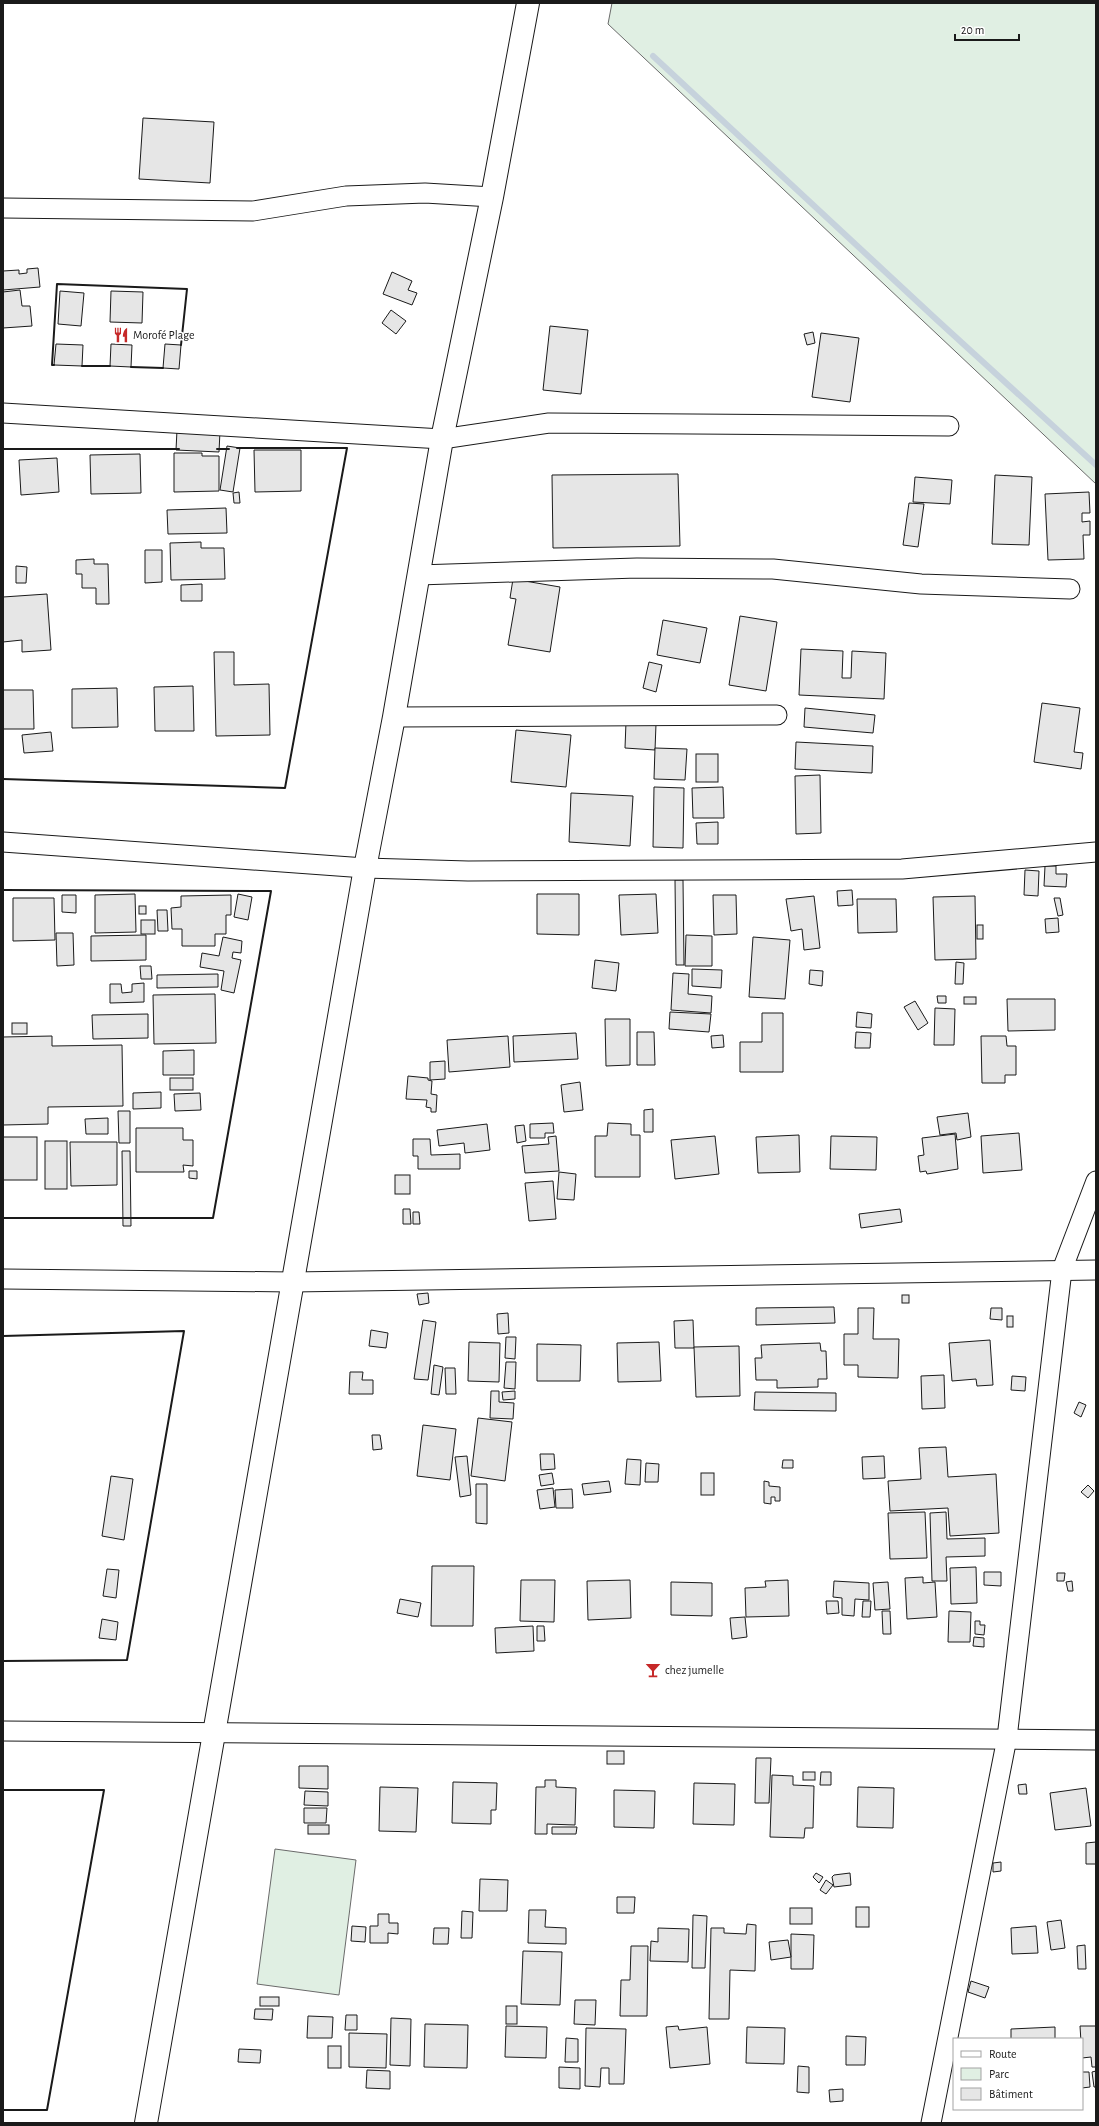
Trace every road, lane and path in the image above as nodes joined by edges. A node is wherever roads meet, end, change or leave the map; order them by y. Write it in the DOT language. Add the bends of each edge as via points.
graph roads {
  1 [pos="528,3"];
  2 [pos="492,197"];
  3 [pos="3,208"];
  4 [pos="3,413"];
  5 [pos="949,426"];
  6 [pos="442,439"];
  7 [pos="418,575"];
  8 [pos="1070,589"];
  9 [pos="777,715"];
  10 [pos="394,717"];
  11 [pos="3,842"];
  12 [pos="1096,852"];
  13 [pos="365,868"];
  14 [pos="1096,1181"];
  15 [pos="1062,1270"];
  16 [pos="1096,1270"];
  17 [pos="3,1279"];
  18 [pos="292,1282"];
  19 [pos="3,1731"];
  20 [pos="214,1734"];
  21 [pos="1007,1738"];
  22 [pos="1096,1740"];
  23 [pos="146,2123"];
  24 [pos="931,2123"];
  1 -- 2 [label="street"];
  2 -- 3 [label="street" via="425,193 346,196 254,211"];
  2 -- 6 [label="street"];
  4 -- 6 [label="street"];
  5 -- 6 [label="street" via="549,423"];
  6 -- 7 [label="street"];
  7 -- 8 [label="street" via="637,568 773,569 921,584"];
  7 -- 10 [label="street"];
  9 -- 10 [label="street"];
  10 -- 13 [label="street"];
  11 -- 13 [label="street"];
  12 -- 13 [label="street" via="902,868 468,871"];
  13 -- 18 [label="street"];
  14 -- 15 [label="street"];
  15 -- 16 [label="street"];
  15 -- 18 [label="street"];
  15 -- 21 [label="street"];
  17 -- 18 [label="street"];
  18 -- 20 [label="street"];
  19 -- 20 [label="street"];
  20 -- 21 [label="street"];
  20 -- 23 [label="street"];
  21 -- 22 [label="street"];
  21 -- 24 [label="street"];
}
